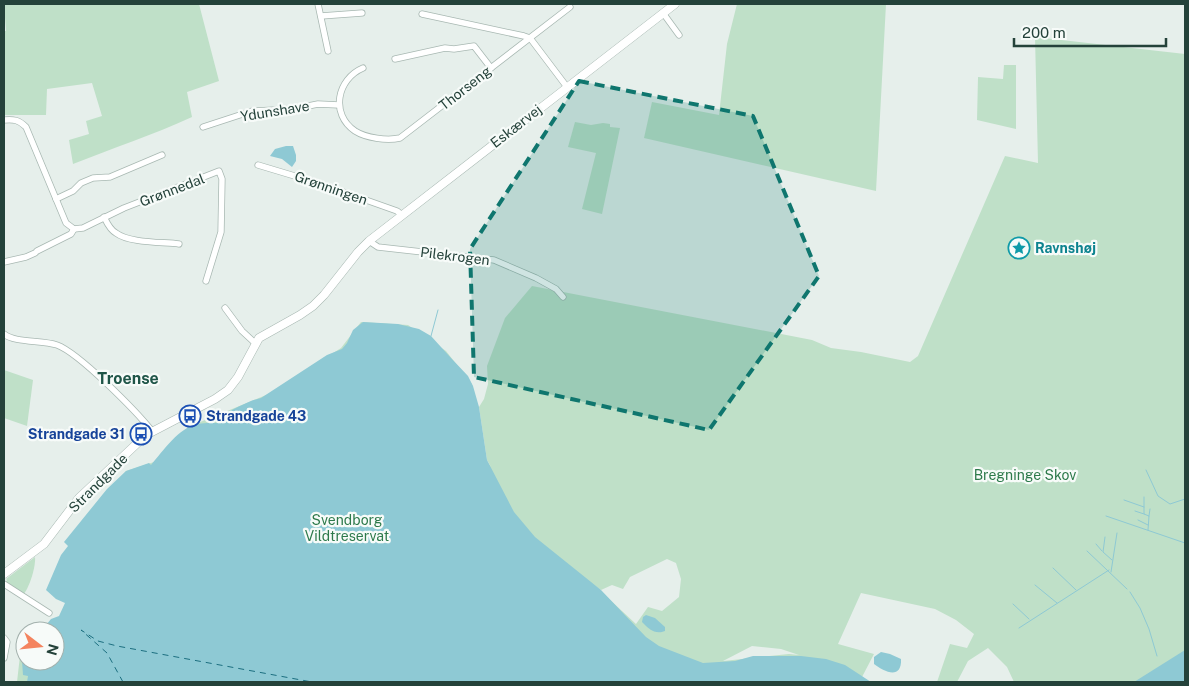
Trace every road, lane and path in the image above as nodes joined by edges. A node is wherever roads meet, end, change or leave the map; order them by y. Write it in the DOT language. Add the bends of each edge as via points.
graph roads {
  1 [pos="318,4"];
  2 [pos="675,4"];
  3 [pos="571,5"];
  4 [pos="362,13"];
  5 [pos="422,14"];
  6 [pos="663,14"];
  7 [pos="321,16"];
  8 [pos="680,35"];
  9 [pos="530,38"];
  10 [pos="328,51"];
  11 [pos="395,59"];
  12 [pos="362,68"];
  13 [pos="491,68"];
  14 [pos="567,87"];
  15 [pos="339,105"];
  16 [pos="4,120"];
  17 [pos="211,124"];
  18 [pos="202,127"];
  19 [pos="214,132"];
  20 [pos="162,155"];
  21 [pos="258,164"];
  22 [pos="56,199"];
  23 [pos="402,214"];
  24 [pos="104,217"];
  25 [pos="74,229"];
  26 [pos="369,241"];
  27 [pos="179,244"];
  28 [pos="4,262"];
  29 [pos="206,281"];
  30 [pos="563,297"];
  31 [pos="225,308"];
  32 [pos="4,334"];
  33 [pos="255,343"];
  34 [pos="152,431"];
  35 [pos="4,574"];
  36 [pos="4,584"];
  37 [pos="50,613"];
  38 [pos="4,638"];
  39 [pos="4,658"];
  1 -- 7 [label="street"];
  2 -- 6 [label="street, Eskærvej"];
  3 -- 9 [label="street, Thorseng"];
  4 -- 7 [label="street"];
  5 -- 9 [label="street"];
  6 -- 8 [label="street"];
  6 -- 14 [label="street, Eskærvej"];
  7 -- 10 [label="street"];
  9 -- 13 [label="street, Thorseng"];
  9 -- 14 [label="street"];
  11 -- 13 [label="street" via="445,48 474,46"];
  12 -- 15 [label="street" via="344,82"];
  13 -- 15 [label="street, Thorseng" via="394,140 355,131 342,117"];
  14 -- 23 [label="street, Eskærvej"];
  15 -- 17 [label="street, Ydunshave" via="252,111"];
  16 -- 22 [label="street" via="14,119 26,127"];
  17 -- 18 [label="street, Ydunshave"];
  17 -- 19 [label="street"];
  20 -- 22 [label="street" via="110,177 93,178"];
  21 -- 23 [label="street, Grønningen"];
  22 -- 25 [label="street" via="66,223"];
  23 -- 26 [label="street, Eskærvej"];
  24 -- 25 [label="street, Grønnedal"];
  24 -- 27 [label="street" via="117,235"];
  24 -- 29 [label="street, Grønnedal" via="219,171 222,179 221,232"];
  25 -- 28 [label="street, Grønnedal" via="71,234 26,257"];
  26 -- 30 [label="street, Pilekrogen" via="378,247 494,260 556,289"];
  26 -- 33 [label="street, Strandgade" via="313,306 264,334"];
  31 -- 33 [label="street"];
  32 -- 34 [label="street" via="12,339 36,341 64,349 83,363"];
  33 -- 34 [label="street, Strandgade" via="238,377 224,393"];
  34 -- 35 [label="street, Strandgade" via="79,498 44,544"];
  36 -- 37 [label="street"];
  38 -- 39 [label="street" via="7,642"];
}
